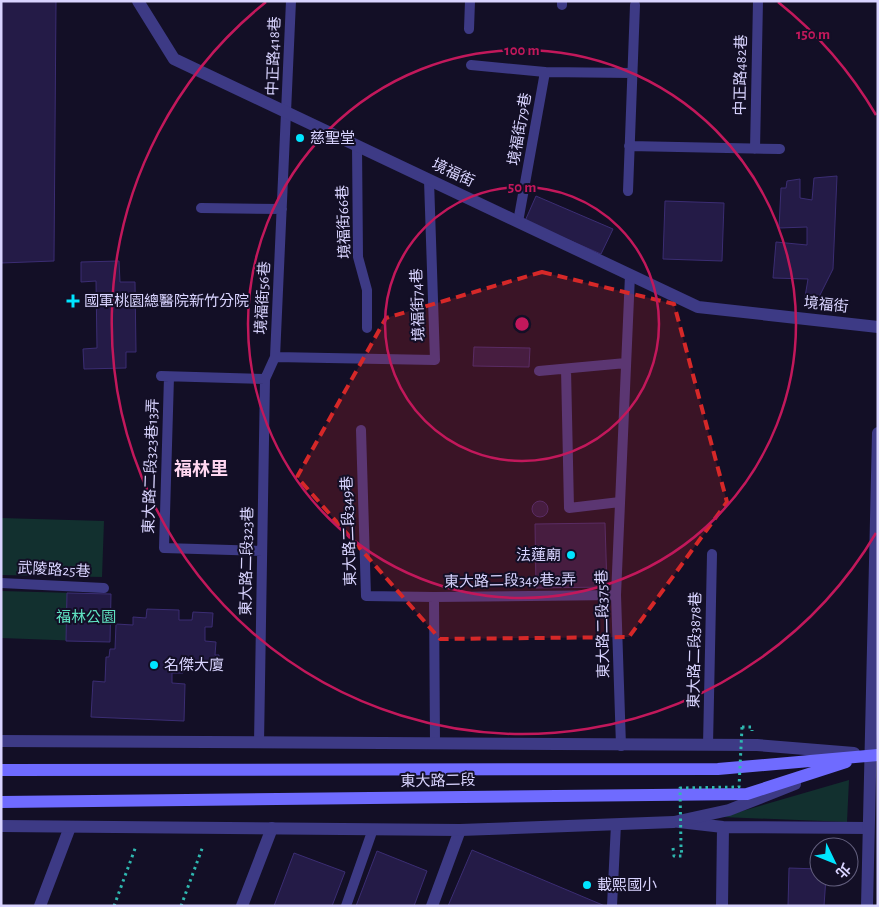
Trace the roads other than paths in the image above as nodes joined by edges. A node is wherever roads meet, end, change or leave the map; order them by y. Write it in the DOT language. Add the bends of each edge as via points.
graph roads {
  1 [pos="138,1"];
  2 [pos="291,1"];
  3 [pos="470,1"];
  4 [pos="758,1"];
  5 [pos="635,5"];
  6 [pos="469,29"];
  7 [pos="471,65"];
  8 [pos="545,72"];
  9 [pos="632,73"];
  10 [pos="286,112"];
  11 [pos="357,145"];
  12 [pos="630,146"];
  13 [pos="755,149"];
  14 [pos="780,149"];
  15 [pos="429,180"];
  16 [pos="628,191"];
  17 [pos="201,208"];
  18 [pos="282,209"];
  19 [pos="518,222"];
  20 [pos="630,275"];
  21 [pos="878,327"];
  22 [pos="367,328"];
  23 [pos="275,358"];
  24 [pos="626,363"];
  25 [pos="566,369"];
  26 [pos="539,371"];
  27 [pos="265,379"];
  28 [pos="361,430"];
  29 [pos="878,433"];
  30 [pos="620,502"];
  31 [pos="262,551"];
  32 [pos="712,554"];
  33 [pos="1,583"];
  34 [pos="104,588"];
  35 [pos="616,595"];
  36 [pos="434,597"];
  37 [pos="1,741"];
  38 [pos="259,743"];
  39 [pos="435,743"];
  40 [pos="708,745"];
  41 [pos="621,746"];
  42 [pos="874,755"];
  43 [pos="1,770"];
  44 [pos="1,802"];
  45 [pos="674,822"];
  46 [pos="616,824"];
  47 [pos="1,826"];
  48 [pos="70,827"];
  49 [pos="723,827"];
  50 [pos="272,828"];
  51 [pos="868,828"];
  52 [pos="373,829"];
  53 [pos="460,830"];
  54 [pos="40,906"];
  55 [pos="242,906"];
  56 [pos="346,906"];
  57 [pos="432,906"];
  58 [pos="612,906"];
  59 [pos="722,906"];
  60 [pos="866,906"];
  1 -- 10 [label="street, 境福街" via="174,58"];
  2 -- 10 [label="lane, 中正路418巷"];
  3 -- 6 [label="lane"];
  4 -- 13 [label="lane, 中正路482巷"];
  5 -- 9 [label="lane"];
  7 -- 8 [label="lane, 境福街79巷"];
  8 -- 9 [label="lane, 境福街79巷"];
  8 -- 19 [label="lane, 境福街79巷"];
  9 -- 12 [label="lane"];
  10 -- 11 [label="street, 境福街"];
  10 -- 18 [label="lane, 境福街56巷"];
  11 -- 15 [label="street, 境福街"];
  11 -- 22 [label="lane, 境福街66巷" via="358,256 367,290"];
  12 -- 13 [label="lane"];
  12 -- 16 [label="lane"];
  13 -- 14 [label="lane"];
  15 -- 19 [label="street, 境福街"];
  15 -- 23 [label="lane, 境福街74巷" via="435,360"];
  17 -- 18 [label="lane"];
  18 -- 23 [label="lane, 境福街56巷"];
  19 -- 20 [label="street, 境福街"];
  20 -- 21 [label="street, 境福街" via="698,307"];
  20 -- 24 [label="lane, 東大路二段375巷"];
  23 -- 27 [label="lane, 境福街56巷"];
  24 -- 25 [label="lane"];
  24 -- 30 [label="lane, 東大路二段375巷"];
  25 -- 26 [label="lane"];
  25 -- 30 [label="lane" via="568,508"];
  27 -- 31 [label="lane, 東大路二段323巷"];
  27 -- 31 [label="lane, 東大路二段323巷13弄" via="165,376 164,548"];
  28 -- 36 [label="lane, 東大路二段349巷" via="366,596"];
  29 -- 42 [label="street"];
  30 -- 35 [label="lane, 東大路二段375巷"];
  31 -- 38 [label="lane, 東大路二段323巷"];
  32 -- 40 [label="lane, 東大路二段3878巷"];
  33 -- 34 [label="lane, 武陵路25巷"];
  35 -- 36 [label="lane, 東大路二段349巷2弄"];
  35 -- 41 [label="lane, 東大路二段375巷"];
  36 -- 39 [label="lane"];
  37 -- 38 [label="street"];
  38 -- 39 [label="street"];
  39 -- 41 [label="street"];
  40 -- 41 [label="street"];
  40 -- 42 [label="street"];
  42 -- 43 [label="main road, 東大路二段" via="718,769"];
  42 -- 44 [label="main road, 東大路二段" via="747,794"];
  42 -- 45 [label="street" via="729,810"];
  42 -- 51 [label="street"];
  45 -- 46 [label="street"];
  45 -- 49 [label="street"];
  46 -- 53 [label="street"];
  46 -- 58 [label="lane"];
  47 -- 48 [label="street"];
  48 -- 50 [label="street"];
  48 -- 54 [label="street"];
  49 -- 51 [label="street"];
  49 -- 59 [label="street"];
  50 -- 52 [label="street"];
  50 -- 55 [label="street"];
  51 -- 60 [label="street"];
  52 -- 53 [label="street"];
  52 -- 56 [label="lane"];
  53 -- 57 [label="street"];
}
